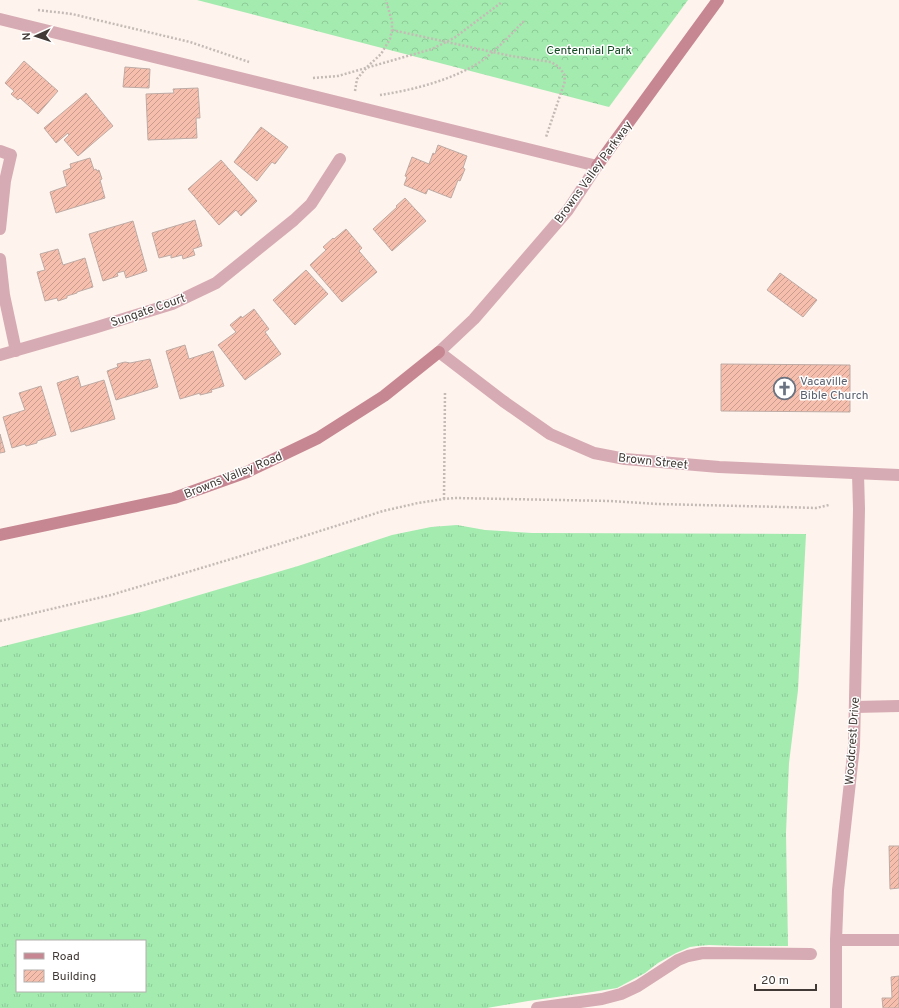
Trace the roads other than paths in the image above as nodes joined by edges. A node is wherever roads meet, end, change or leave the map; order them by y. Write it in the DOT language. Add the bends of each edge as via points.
graph roads {
  1 [pos="718,0"];
  2 [pos="0,19"];
  3 [pos="0,151"];
  4 [pos="340,159"];
  5 [pos="597,166"];
  6 [pos="0,229"];
  7 [pos="0,260"];
  8 [pos="16,351"];
  9 [pos="439,352"];
  10 [pos="0,355"];
  11 [pos="858,474"];
  12 [pos="899,475"];
  13 [pos="0,535"];
  14 [pos="899,706"];
  15 [pos="854,707"];
  16 [pos="836,940"];
  17 [pos="899,940"];
  18 [pos="811,954"];
  19 [pos="537,1008"];
  20 [pos="836,1008"];
  1 -- 5 [label="main road, Browns Valley Parkway"];
  2 -- 5 [label="street"];
  3 -- 6 [label="street" via="11,155 5,181"];
  4 -- 8 [label="street, Sungate Court" via="311,204 216,283 172,304"];
  5 -- 9 [label="street, Browns Valley Parkway" via="568,210 474,319"];
  7 -- 8 [label="street" via="4,295"];
  8 -- 10 [label="street, Sungate Court"];
  9 -- 11 [label="street, Brown Street" via="550,434 594,453 625,459 719,467"];
  9 -- 13 [label="main road, Browns Valley Road" via="384,396 318,438 247,472 174,498"];
  11 -- 12 [label="street, Brown Street"];
  11 -- 15 [label="street, Woodcrest Drive"];
  14 -- 15 [label="street"];
  15 -- 16 [label="street, Woodcrest Drive" via="854,746 838,890"];
  16 -- 17 [label="street"];
  16 -- 20 [label="street, Woodcrest Drive"];
  18 -- 19 [label="street" via="696,954 678,960 621,994"];
}
